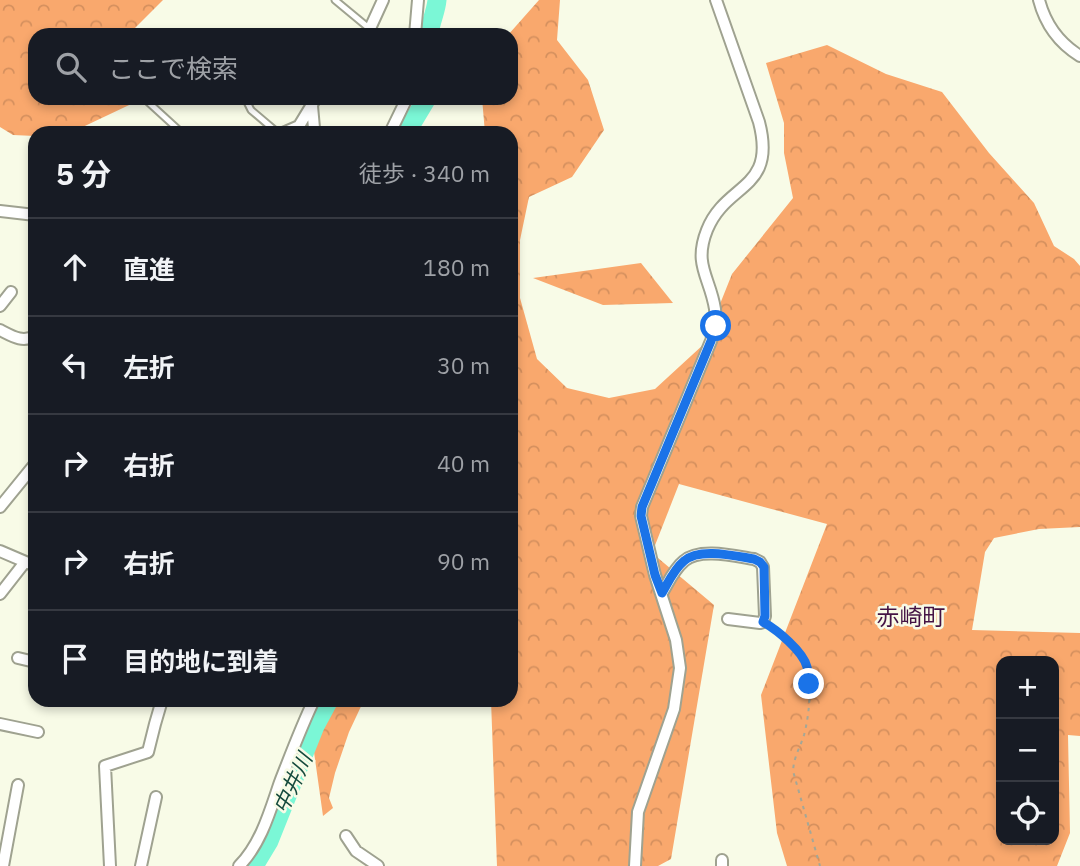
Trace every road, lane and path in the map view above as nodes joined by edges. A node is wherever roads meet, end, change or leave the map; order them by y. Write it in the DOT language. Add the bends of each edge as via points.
graph roads {
  1 [pos="335,0"];
  2 [pos="383,0"];
  3 [pos="418,0"];
  4 [pos="716,0"];
  5 [pos="1039,0"];
  6 [pos="365,28"];
  7 [pos="371,28"];
  8 [pos="416,28"];
  9 [pos="1080,56"];
  10 [pos="151,105"];
  11 [pos="248,105"];
  12 [pos="312,105"];
  13 [pos="314,105"];
  14 [pos="404,105"];
  15 [pos="174,126"];
  16 [pos="270,126"];
  17 [pos="299,126"];
  18 [pos="314,126"];
  19 [pos="393,126"];
  20 [pos="0,211"];
  21 [pos="28,214"];
  22 [pos="11,292"];
  23 [pos="0,306"];
  24 [pos="0,330"];
  25 [pos="28,338"];
  26 [pos="28,473"];
  27 [pos="0,507"];
  28 [pos="0,551"];
  29 [pos="28,563"];
  30 [pos="28,566"];
  31 [pos="662,593"];
  32 [pos="0,594"];
  33 [pos="728,619"];
  34 [pos="763,622"];
  35 [pos="18,658"];
  36 [pos="28,660"];
  37 [pos="160,707"];
  38 [pos="311,707"];
  39 [pos="0,724"];
  40 [pos="38,732"];
  41 [pos="18,785"];
  42 [pos="156,797"];
  43 [pos="346,836"];
  44 [pos="3,866"];
  45 [pos="110,866"];
  46 [pos="141,866"];
  47 [pos="239,866"];
  48 [pos="378,866"];
  49 [pos="635,866"];
  50 [pos="820,866"];
  1 -- 6 [label="lane"];
  2 -- 7 [label="street"];
  3 -- 8 [label="street"];
  4 -- 31 [label="street" via="764,138 764,156 749,183 715,214 701,251 716,326 642,507"];
  5 -- 9 [label="street" via="1047,23"];
  10 -- 15 [label="lane"];
  11 -- 16 [label="lane"];
  12 -- 17 [label="street"];
  13 -- 18 [label="street"];
  14 -- 19 [label="street"];
  20 -- 21 [label="street"];
  22 -- 23 [label="street"];
  24 -- 25 [label="street" via="20,340"];
  26 -- 27 [label="street"];
  28 -- 29 [label="street"];
  30 -- 32 [label="street"];
  31 -- 34 [label="street" via="678,567 692,555 754,559 764,567"];
  31 -- 49 [label="street" via="679,651 678,693 638,812"];
  33 -- 34 [label="street"];
  34 -- 50 [label="path" via="778,631 807,666 808,712 793,771"];
  35 -- 36 [label="street"];
  37 -- 45 [label="street" via="148,752 105,766"];
  38 -- 47 [label="street" via="265,824"];
  39 -- 40 [label="street"];
  41 -- 44 [label="street"];
  42 -- 46 [label="street"];
  43 -- 48 [label="street" via="356,851"];
}
